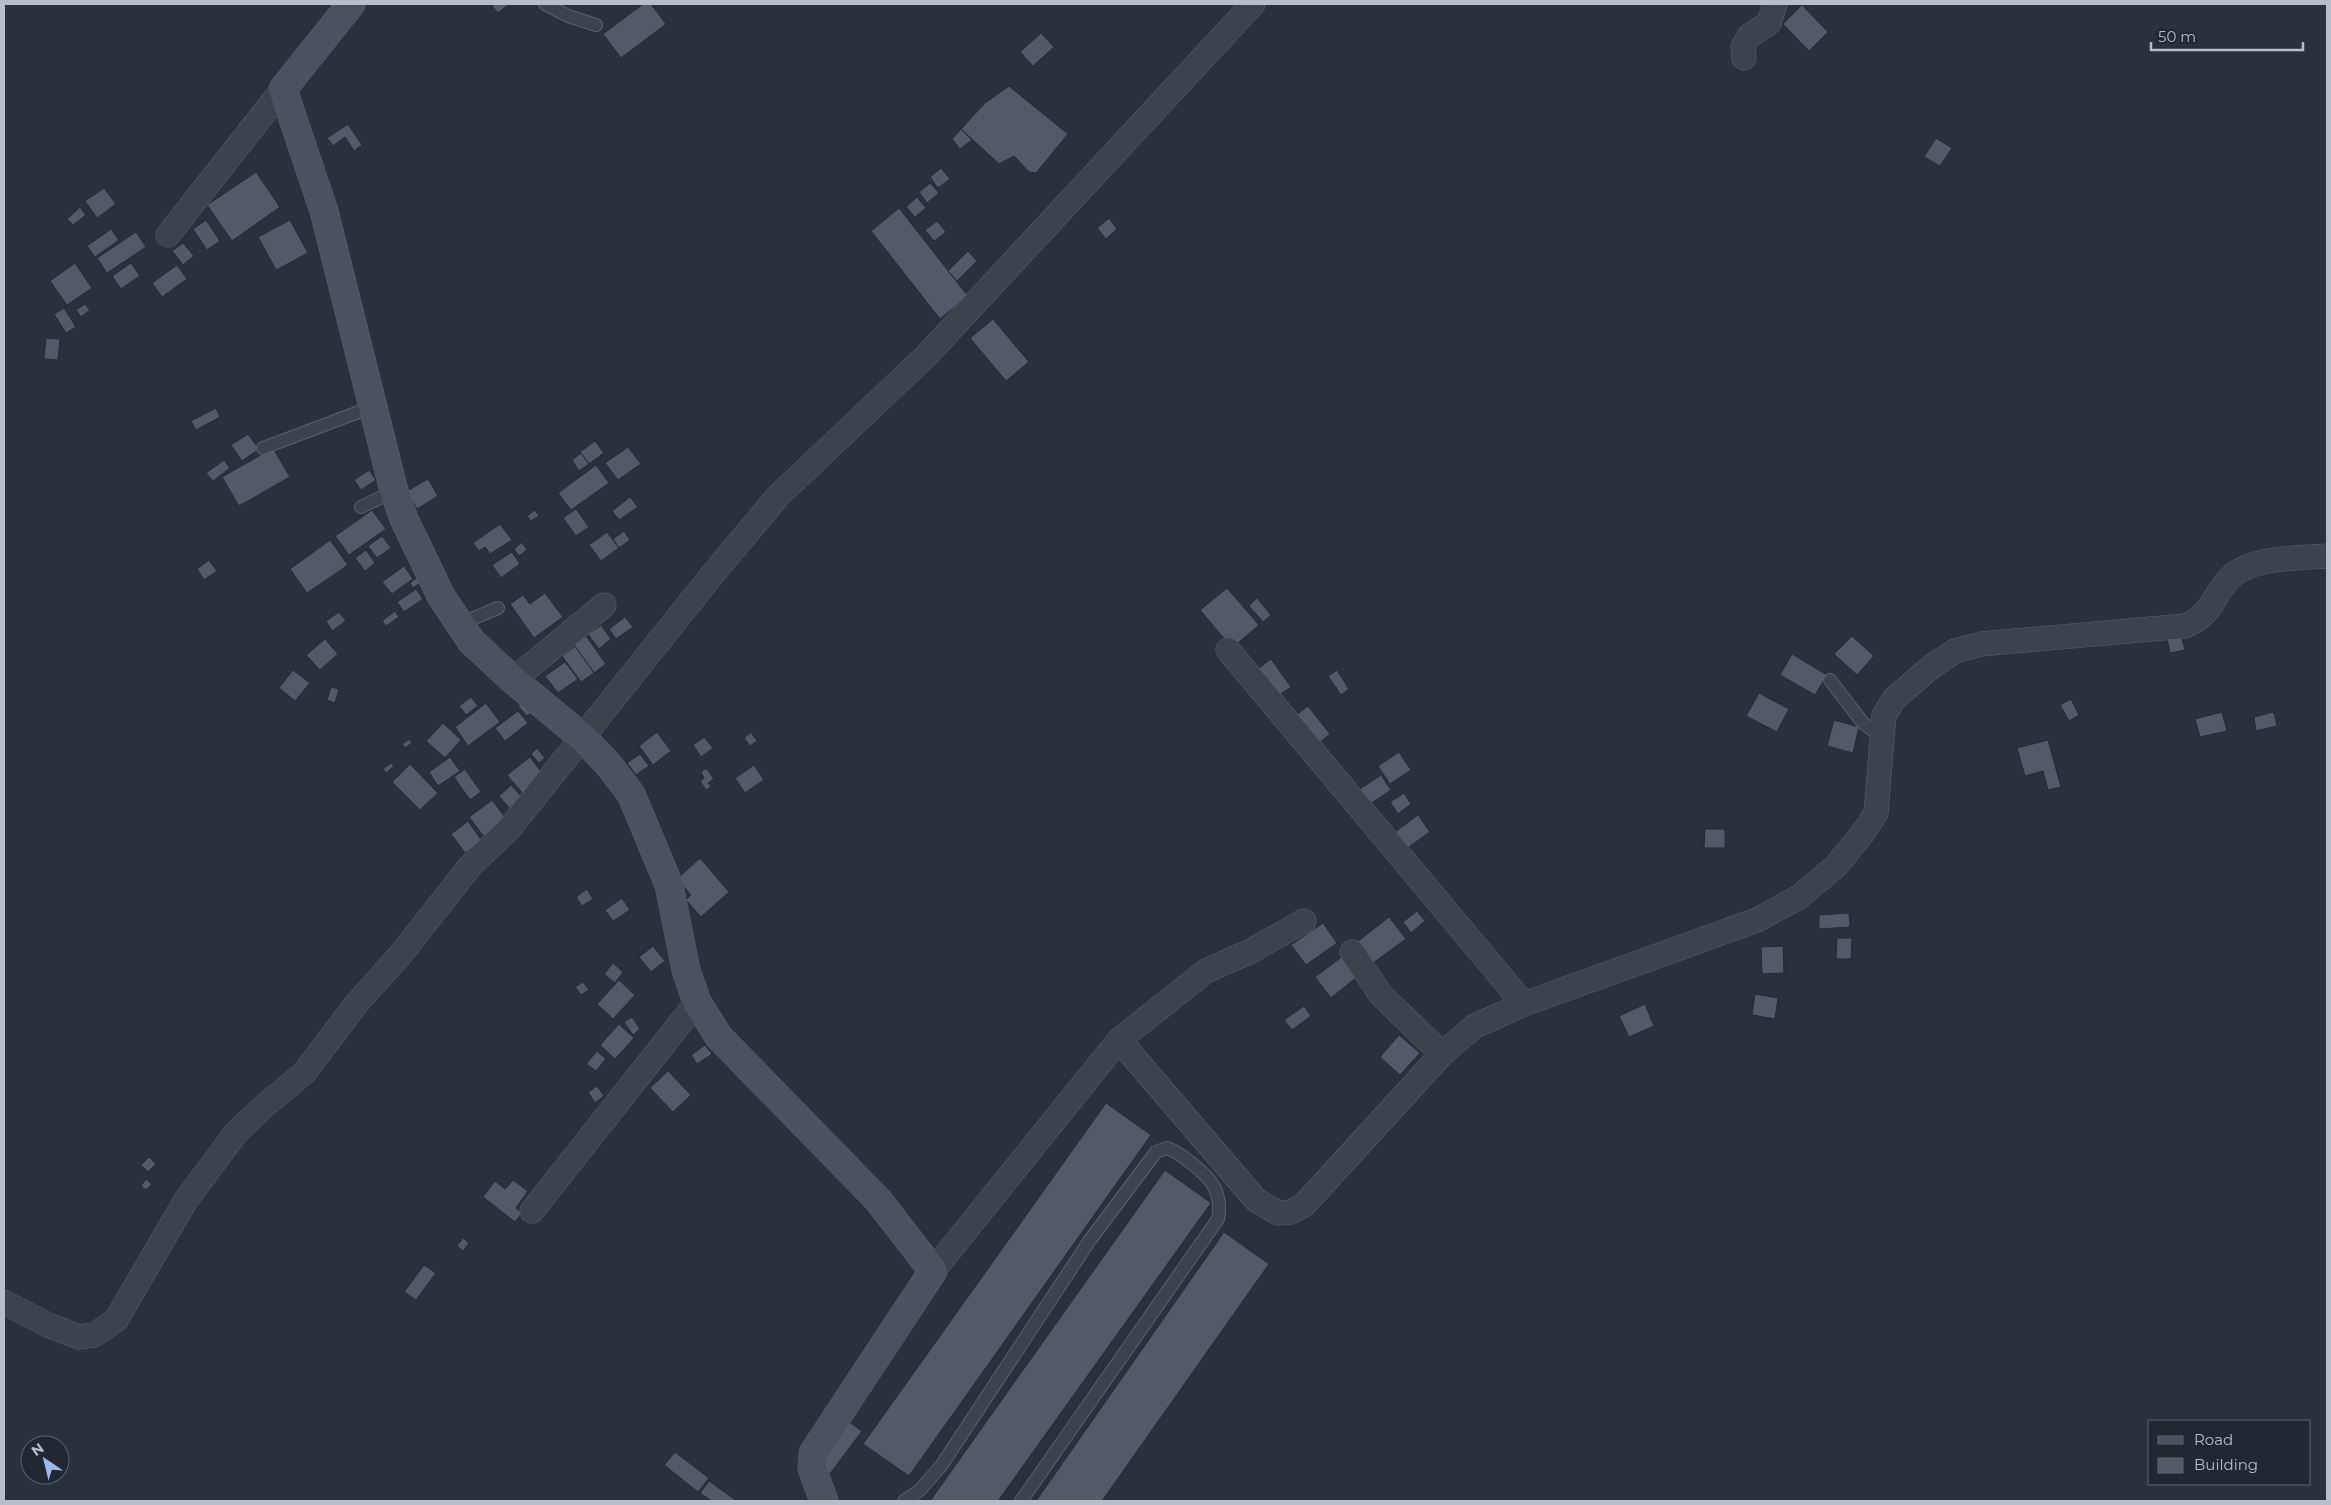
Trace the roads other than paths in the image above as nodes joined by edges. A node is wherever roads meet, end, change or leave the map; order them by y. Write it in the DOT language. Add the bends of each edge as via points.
graph roads {
  1 [pos="351,4"];
  2 [pos="545,4"];
  3 [pos="1253,4"];
  4 [pos="1775,4"];
  5 [pos="596,25"];
  6 [pos="1744,58"];
  7 [pos="283,89"];
  8 [pos="168,234"];
  9 [pos="372,408"];
  10 [pos="263,448"];
  11 [pos="394,491"];
  12 [pos="361,507"];
  13 [pos="2327,556"];
  14 [pos="604,605"];
  15 [pos="498,608"];
  16 [pos="460,624"];
  17 [pos="1228,650"];
  18 [pos="513,680"];
  19 [pos="1830,680"];
  20 [pos="1883,737"];
  21 [pos="583,738"];
  22 [pos="1304,921"];
  23 [pos="1352,952"];
  24 [pos="697,1002"];
  25 [pos="1524,1004"];
  26 [pos="1119,1040"];
  27 [pos="1442,1054"];
  28 [pos="532,1211"];
  29 [pos="933,1271"];
  30 [pos="4,1302"];
  31 [pos="824,1501"];
  32 [pos="904,1501"];
  33 [pos="1021,1501"];
  1 -- 7 [label="street"];
  2 -- 5 [label="lane"];
  3 -- 21 [label="street" via="926,356 778,496"];
  4 -- 6 [label="street" via="1769,22 1749,36 1743,47"];
  7 -- 8 [label="street"];
  7 -- 9 [label="street" via="324,211"];
  9 -- 10 [label="lane"];
  9 -- 11 [label="street"];
  11 -- 12 [label="lane"];
  11 -- 16 [label="street" via="441,596"];
  13 -- 20 [label="street" via="2243,568 2230,578 2212,606 2197,621 2185,626 1981,644 1955,652 1931,666 1894,699 1884,715"];
  14 -- 18 [label="street"];
  15 -- 16 [label="lane"];
  16 -- 18 [label="street" via="471,641"];
  17 -- 25 [label="street"];
  18 -- 21 [label="street"];
  19 -- 20 [label="lane" via="1863,724"];
  20 -- 25 [label="street" via="1876,813 1835,867 1799,898 1757,920"];
  21 -- 24 [label="street" via="631,794 653,844 669,885 686,970"];
  21 -- 30 [label="street" via="509,829 471,864 304,1073 236,1133 186,1200 116,1320 94,1335 79,1337"];
  22 -- 26 [label="street" via="1206,971"];
  23 -- 27 [label="street" via="1381,995"];
  24 -- 28 [label="street"];
  24 -- 29 [label="street" via="719,1037 878,1200"];
  25 -- 27 [label="street" via="1476,1026"];
  26 -- 27 [label="street" via="1256,1200 1278,1213 1304,1206"];
  26 -- 29 [label="street"];
  29 -- 31 [label="street" via="813,1452 812,1468"];
  32 -- 33 [label="lane" via="920,1490 941,1466 1090,1240 1156,1152 1167,1148 1179,1152 1213,1184 1220,1206 1218,1219"];
}
